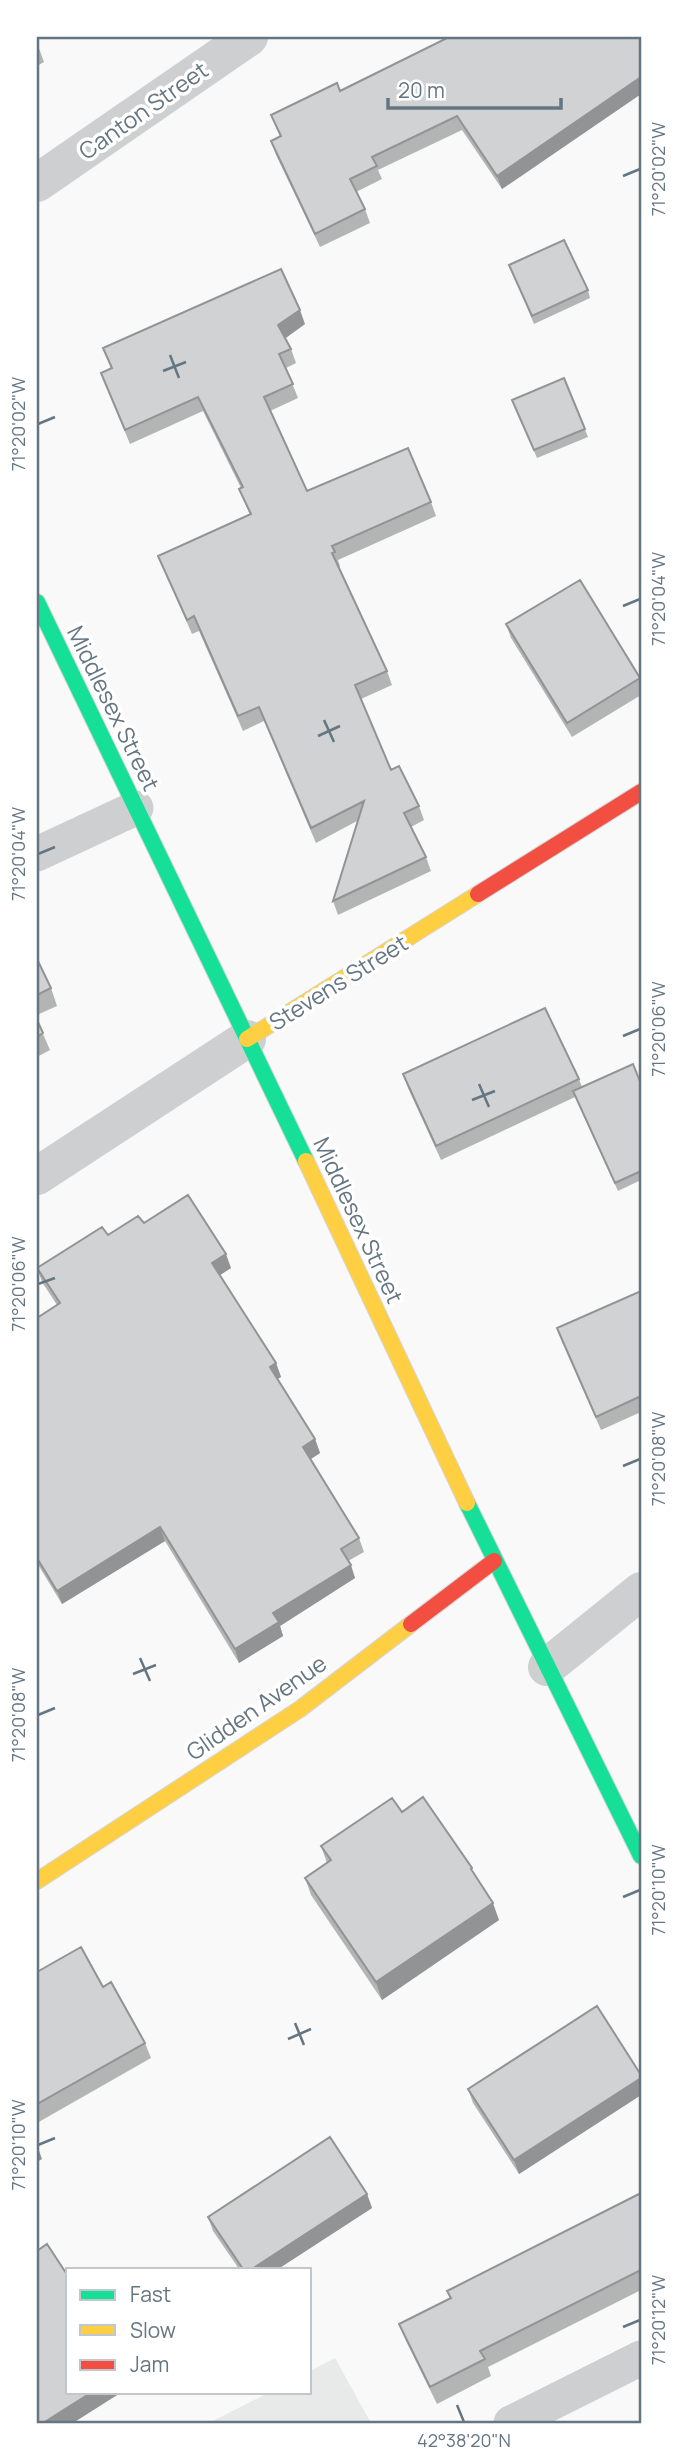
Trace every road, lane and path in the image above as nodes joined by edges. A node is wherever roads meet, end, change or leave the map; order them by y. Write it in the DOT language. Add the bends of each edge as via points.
graph roads {
  1 [pos="249,37"];
  2 [pos="37,183"];
  3 [pos="37,602"];
  4 [pos="641,792"];
  5 [pos="136,808"];
  6 [pos="37,854"];
  7 [pos="247,1039"];
  8 [pos="37,1176"];
  9 [pos="494,1561"];
  10 [pos="641,1591"];
  11 [pos="547,1667"];
  12 [pos="641,1856"];
  13 [pos="37,1881"];
  14 [pos="641,2358"];
  15 [pos="512,2423"];
  1 -- 2 [label="street, Canton Street"];
  3 -- 5 [label="main road, Middlesex Street"];
  4 -- 7 [label="main road, Stevens Street"];
  5 -- 6 [label="lane"];
  5 -- 7 [label="main road, Middlesex Street"];
  7 -- 8 [label="street, Stevens Street"];
  7 -- 9 [label="main road, Middlesex Street"];
  9 -- 11 [label="main road, Middlesex Street"];
  9 -- 13 [label="main road, Glidden Avenue" via="300,1709"];
  10 -- 11 [label="street"];
  11 -- 12 [label="main road, Middlesex Street"];
  14 -- 15 [label="lane"];
}
